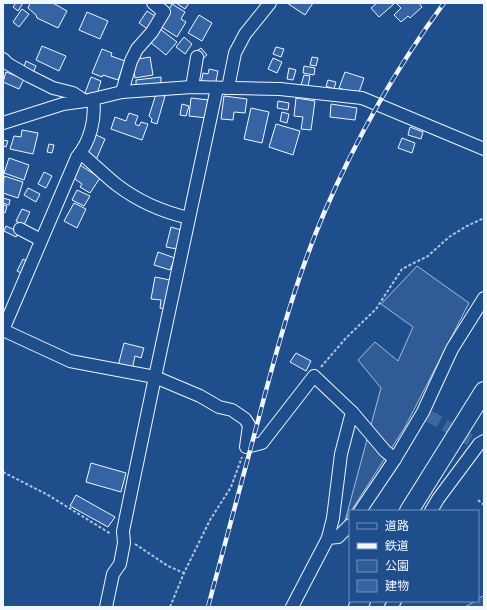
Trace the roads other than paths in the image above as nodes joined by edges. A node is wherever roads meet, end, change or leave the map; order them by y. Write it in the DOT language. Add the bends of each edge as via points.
graph roads {
  1 [pos="153,3"];
  2 [pos="270,3"];
  3 [pos="197,57"];
  4 [pos="3,59"];
  5 [pos="192,87"];
  6 [pos="223,88"];
  7 [pos="122,92"];
  8 [pos="89,100"];
  9 [pos="3,123"];
  10 [pos="484,149"];
  11 [pos="80,153"];
  12 [pos="189,218"];
  13 [pos="20,228"];
  14 [pos="41,240"];
  15 [pos="484,298"];
  16 [pos="3,330"];
  17 [pos="155,377"];
  18 [pos="484,391"];
  19 [pos="352,412"];
  20 [pos="477,442"];
  21 [pos="395,459"];
  22 [pos="361,510"];
  23 [pos="410,510"];
  24 [pos="432,510"];
  25 [pos="349,526"];
  26 [pos="328,538"];
  27 [pos="106,607"];
  28 [pos="292,607"];
  1 -- 7 [label="street" via="164,12 152,32 137,49"];
  2 -- 6 [label="street" via="245,34 235,53"];
  3 -- 5 [label="street"];
  4 -- 8 [label="street" via="28,76 53,88"];
  5 -- 6 [label="street"];
  5 -- 7 [label="street"];
  6 -- 10 [label="street" via="280,89 362,98"];
  6 -- 12 [label="street"];
  7 -- 8 [label="street"];
  8 -- 9 [label="street" via="63,104"];
  8 -- 11 [label="street" via="94,118 91,131"];
  11 -- 12 [label="street" via="117,185 140,200 172,214"];
  11 -- 14 [label="street"];
  12 -- 17 [label="street"];
  13 -- 14 [label="street"];
  14 -- 16 [label="street"];
  15 -- 21 [label="street" via="452,348 426,414"];
  16 -- 17 [label="street" via="70,361"];
  17 -- 19 [label="street" via="194,393 219,407 232,410 245,419 249,425 246,447 262,444 314,376"];
  17 -- 27 [label="street" via="123,536 120,564 113,574"];
  18 -- 23 [label="highway"];
  19 -- 21 [label="street"];
  19 -- 26 [label="street" via="341,454"];
  20 -- 24 [label="street"];
  21 -- 22 [label="street"];
  25 -- 26 [label="street" via="338,537"];
  26 -- 28 [label="street"];
}
